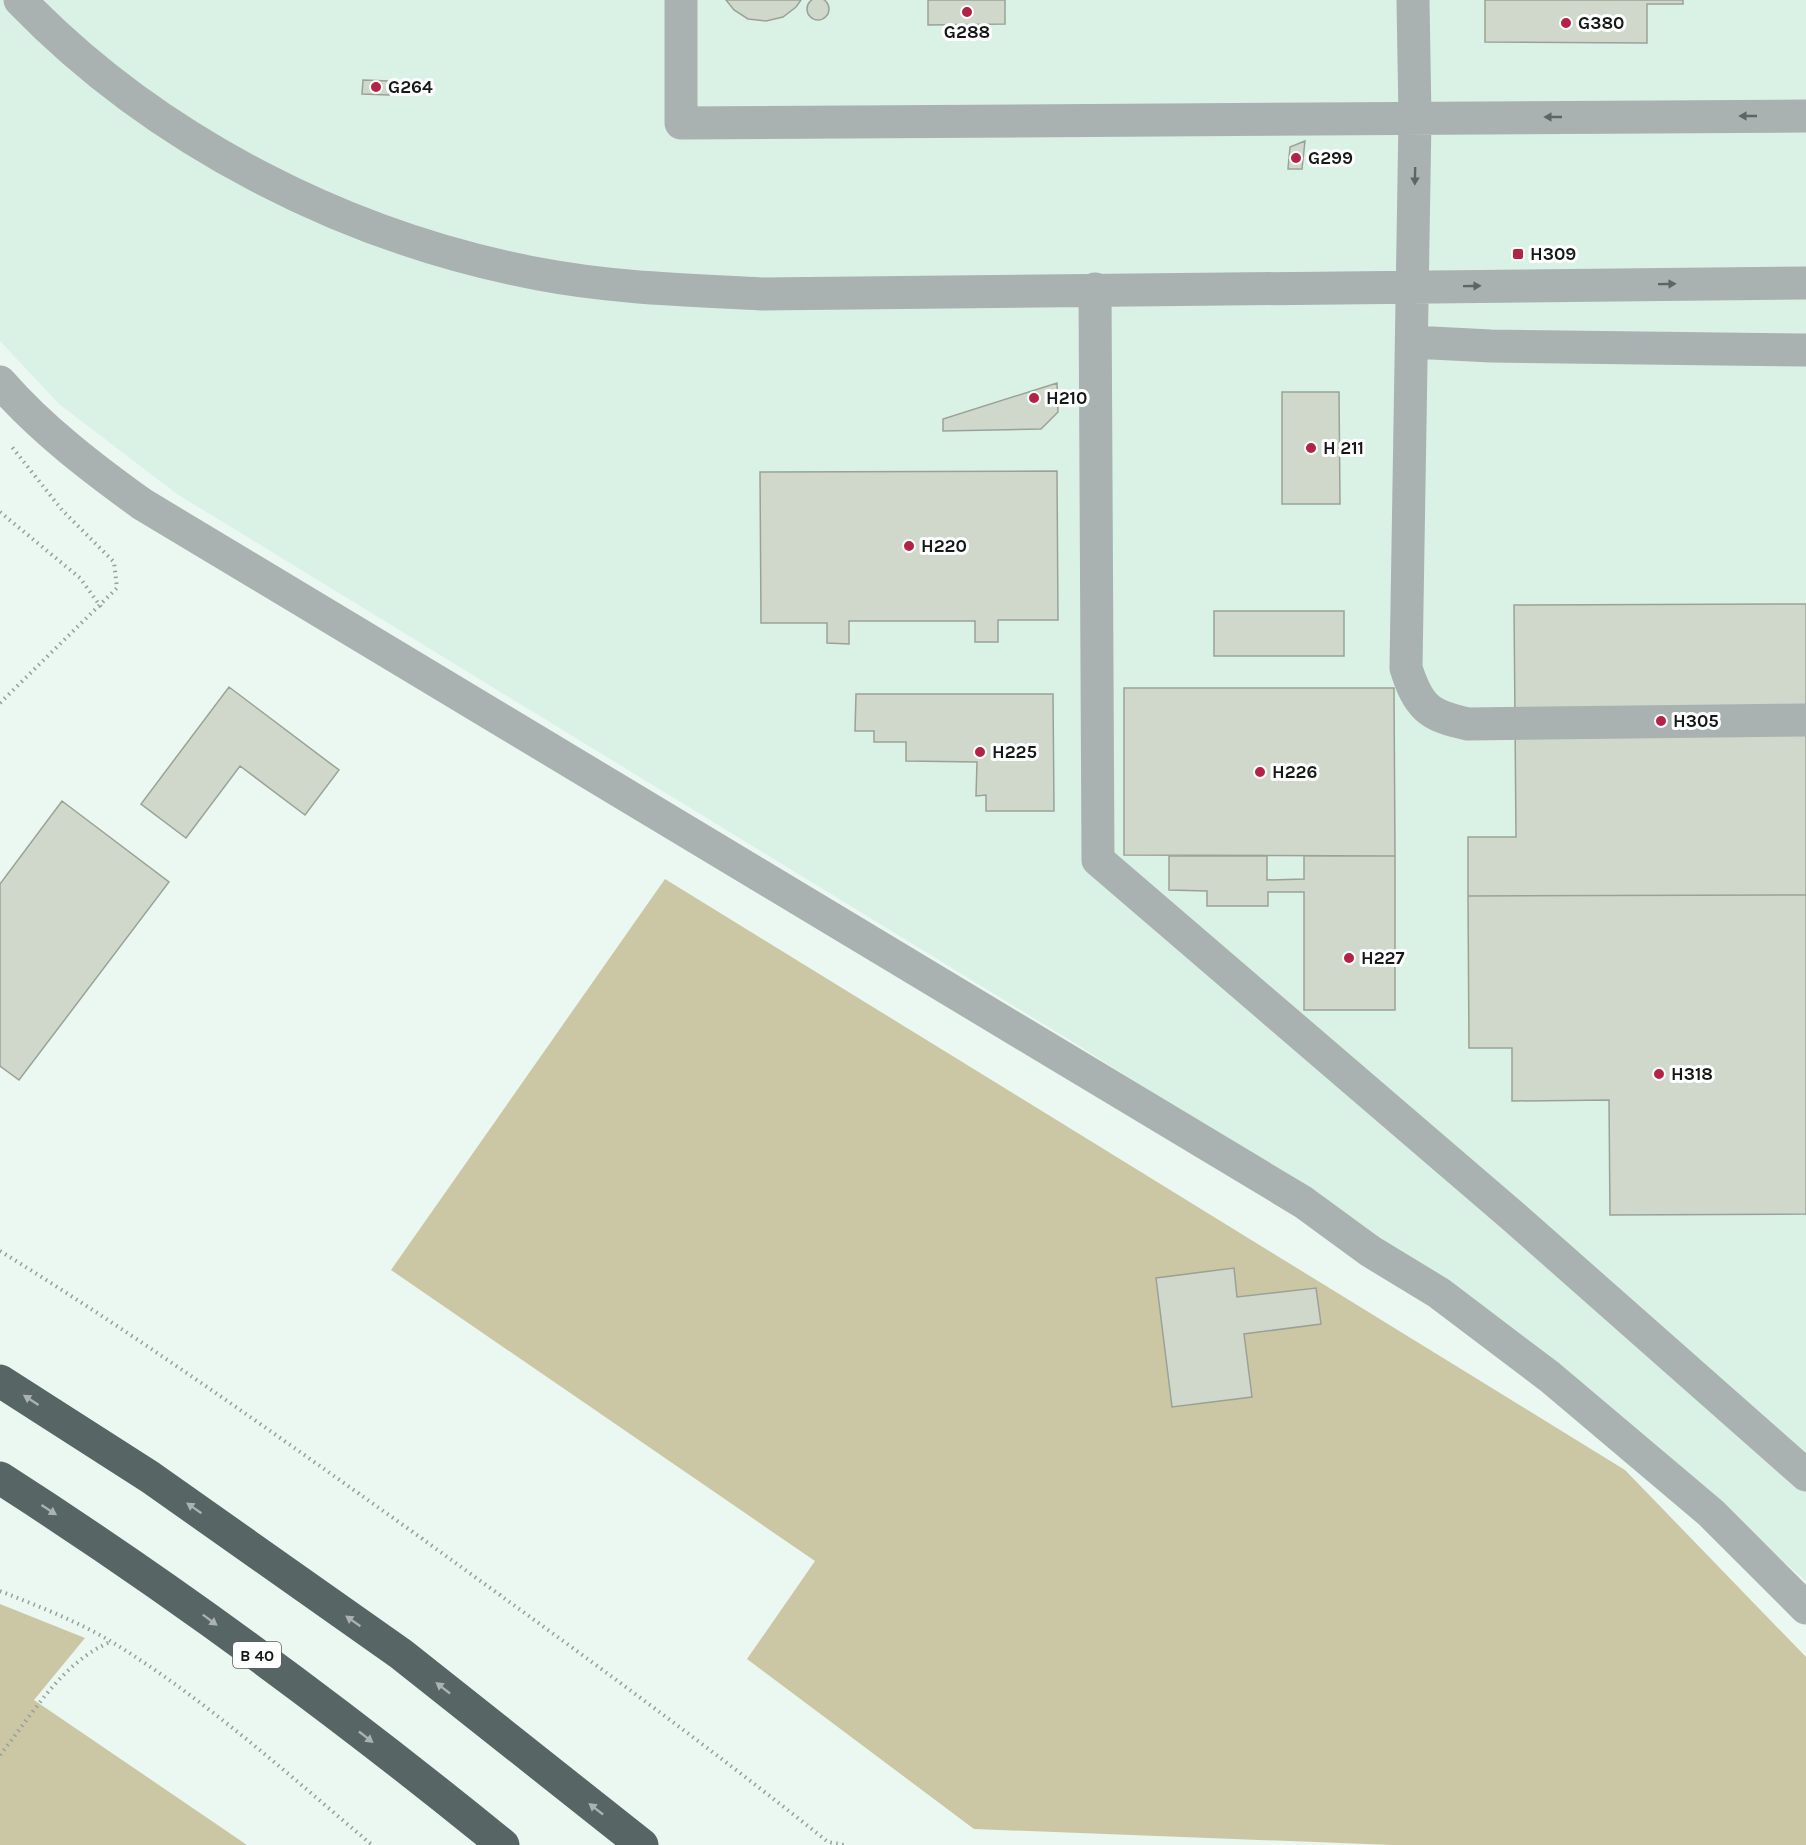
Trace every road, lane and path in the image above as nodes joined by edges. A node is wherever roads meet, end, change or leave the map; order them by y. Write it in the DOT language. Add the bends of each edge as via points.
graph roads {
  1 [pos="20,0"];
  2 [pos="681,0"];
  3 [pos="1413,0"];
  4 [pos="1806,116"];
  5 [pos="1415,118"];
  6 [pos="1806,283"];
  7 [pos="1413,287"];
  8 [pos="1095,289"];
  9 [pos="1412,342"];
  10 [pos="1806,350"];
  11 [pos="0,382"];
  12 [pos="7,441"];
  13 [pos="0,512"];
  14 [pos="101,607"];
  15 [pos="0,703"];
  16 [pos="1806,720"];
  17 [pos="0,1251"];
  18 [pos="0,1381"];
  19 [pos="1806,1475"];
  20 [pos="0,1479"];
  21 [pos="0,1591"];
  22 [pos="1806,1608"];
  23 [pos="111,1642"];
  24 [pos="0,1755"];
  25 [pos="830,1843"];
  26 [pos="372,1845"];
  27 [pos="503,1845"];
  28 [pos="642,1845"];
  29 [pos="846,1845"];
  1 -- 8 [label="street" via="79,55 187,134 292,193 452,254 540,275 634,287 761,294"];
  2 -- 5 [label="street" via="681,123"];
  3 -- 5 [label="street"];
  4 -- 5 [label="street, one-way"];
  5 -- 7 [label="street, one-way"];
  7 -- 6 [label="street, one-way"];
  7 -- 8 [label="street"];
  7 -- 9 [label="street"];
  8 -- 19 [label="street" via="1098,860 1515,1218"];
  9 -- 10 [label="street"];
  9 -- 16 [label="street" via="1406,668 1415,696 1440,718 1468,724"];
  11 -- 22 [label="street" via="92,468 142,504 1293,1196 1370,1251 1439,1293 1550,1377 1711,1513"];
  12 -- 14 [label="path" via="62,510 114,562 117,588"];
  13 -- 14 [label="path" via="80,578"];
  14 -- 15 [label="path"];
  17 -- 25 [label="path" via="276,1434 697,1737"];
  28 -- 18 [label="highway, one-way" via="401,1654 150,1477"];
  20 -- 27 [label="highway, B 40, one-way" via="179,1598 349,1723"];
  21 -- 23 [label="path" via="48,1609"];
  23 -- 24 [label="path" via="70,1667"];
  23 -- 26 [label="path" via="182,1690"];
  25 -- 29 [label="path"];
}
